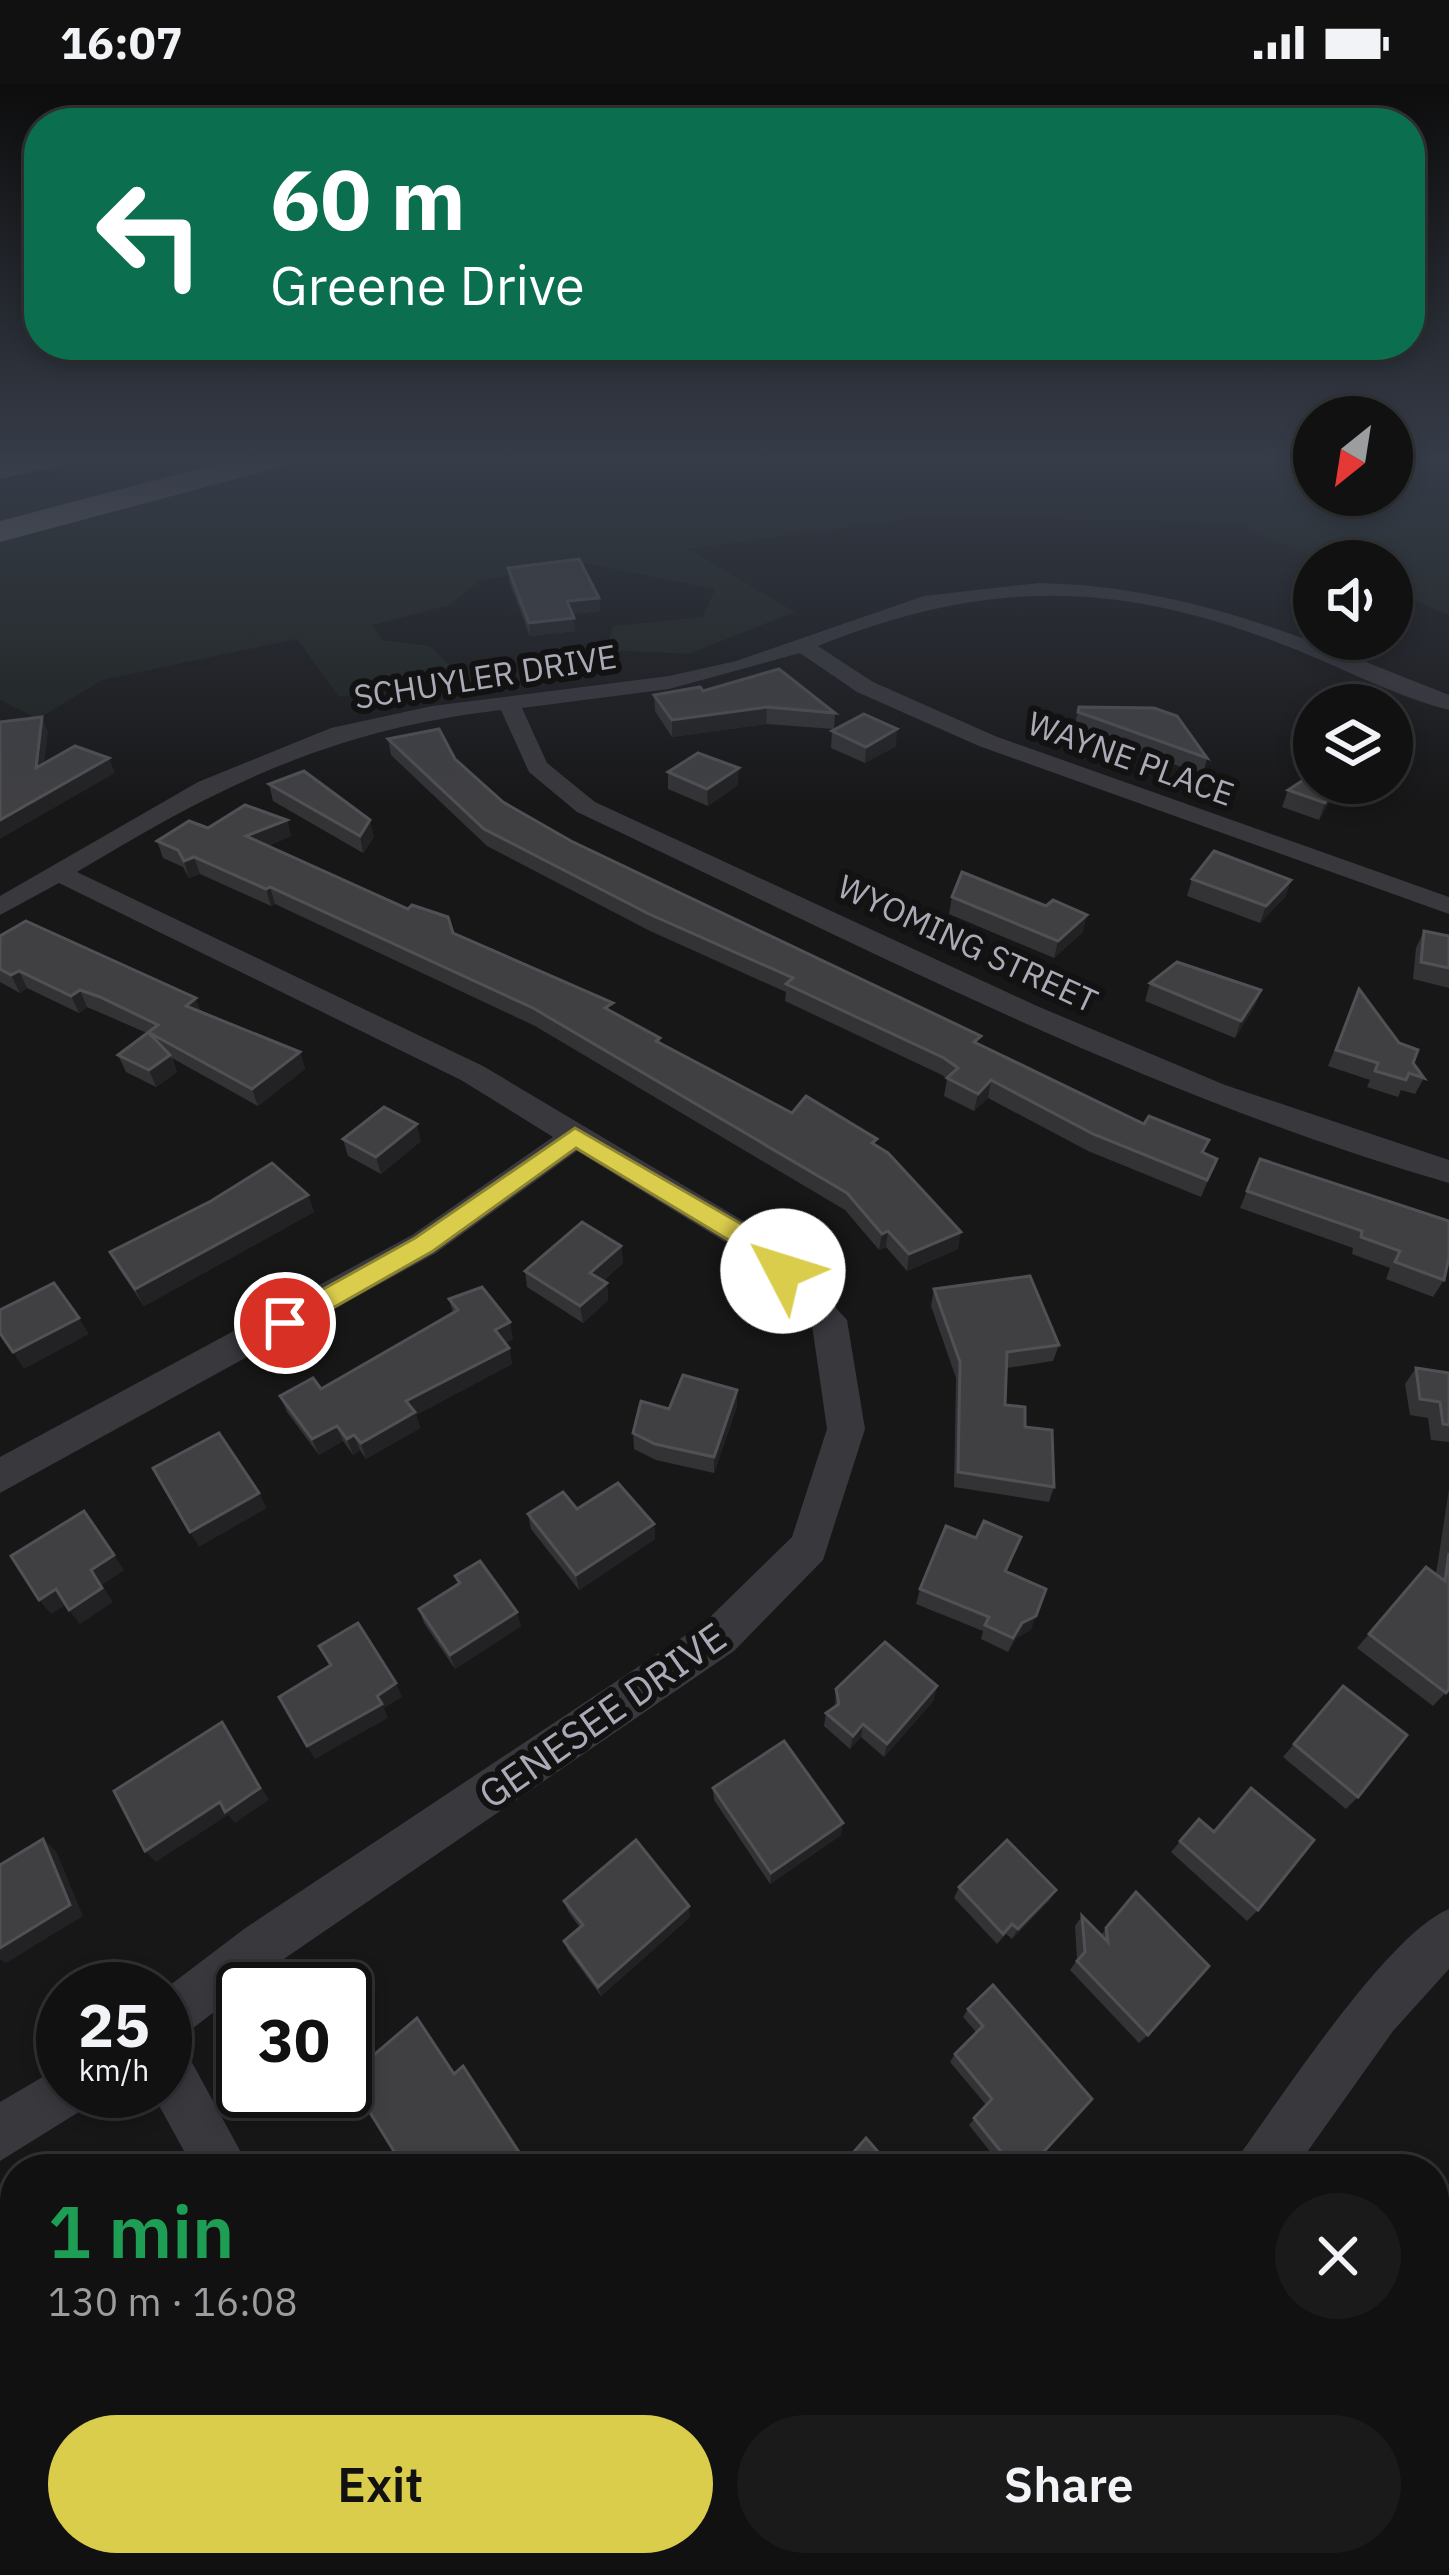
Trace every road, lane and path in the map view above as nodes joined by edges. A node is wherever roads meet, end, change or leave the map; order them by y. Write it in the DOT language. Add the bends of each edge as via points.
graph roads {
  1 [pos="802,645"];
  2 [pos="1449,704"];
  3 [pos="510,706"];
  4 [pos="58,873"];
  5 [pos="1449,906"];
  6 [pos="0,907"];
  7 [pos="575,1137"];
  8 [pos="1449,1172"];
  9 [pos="0,1476"];
  10 [pos="1449,1933"];
  11 [pos="192,2000"];
  12 [pos="36,2109"];
  13 [pos="192,2113"];
  14 [pos="0,2134"];
  15 [pos="215,2154"];
  16 [pos="1282,2154"];
  1 -- 2 [label="street, SCHUYLER DRIVE" via="932,600 1104,592 1244,624"];
  1 -- 3 [label="street, SCHUYLER DRIVE" via="715,673"];
  1 -- 5 [label="street, WAYNE PLACE" via="865,687 987,741"];
  3 -- 4 [label="street, SCHUYLER DRIVE" via="427,715 287,752 208,784"];
  3 -- 8 [label="street, WYOMING STREET" via="537,767 586,807 1193,1084"];
  4 -- 6 [label="street, SCHUYLER DRIVE"];
  4 -- 7 [label="street, GENESEE DRIVE" via="472,1072"];
  7 -- 9 [label="street" via="424,1244"];
  7 -- 11 [label="street, GENESEE DRIVE" via="760,1246 829,1320 846,1429 808,1547 719,1637"];
  10 -- 16 [label="street" via="1375,2013"];
  12 -- 14 [label="street"];
  13 -- 15 [label="street"];
}
